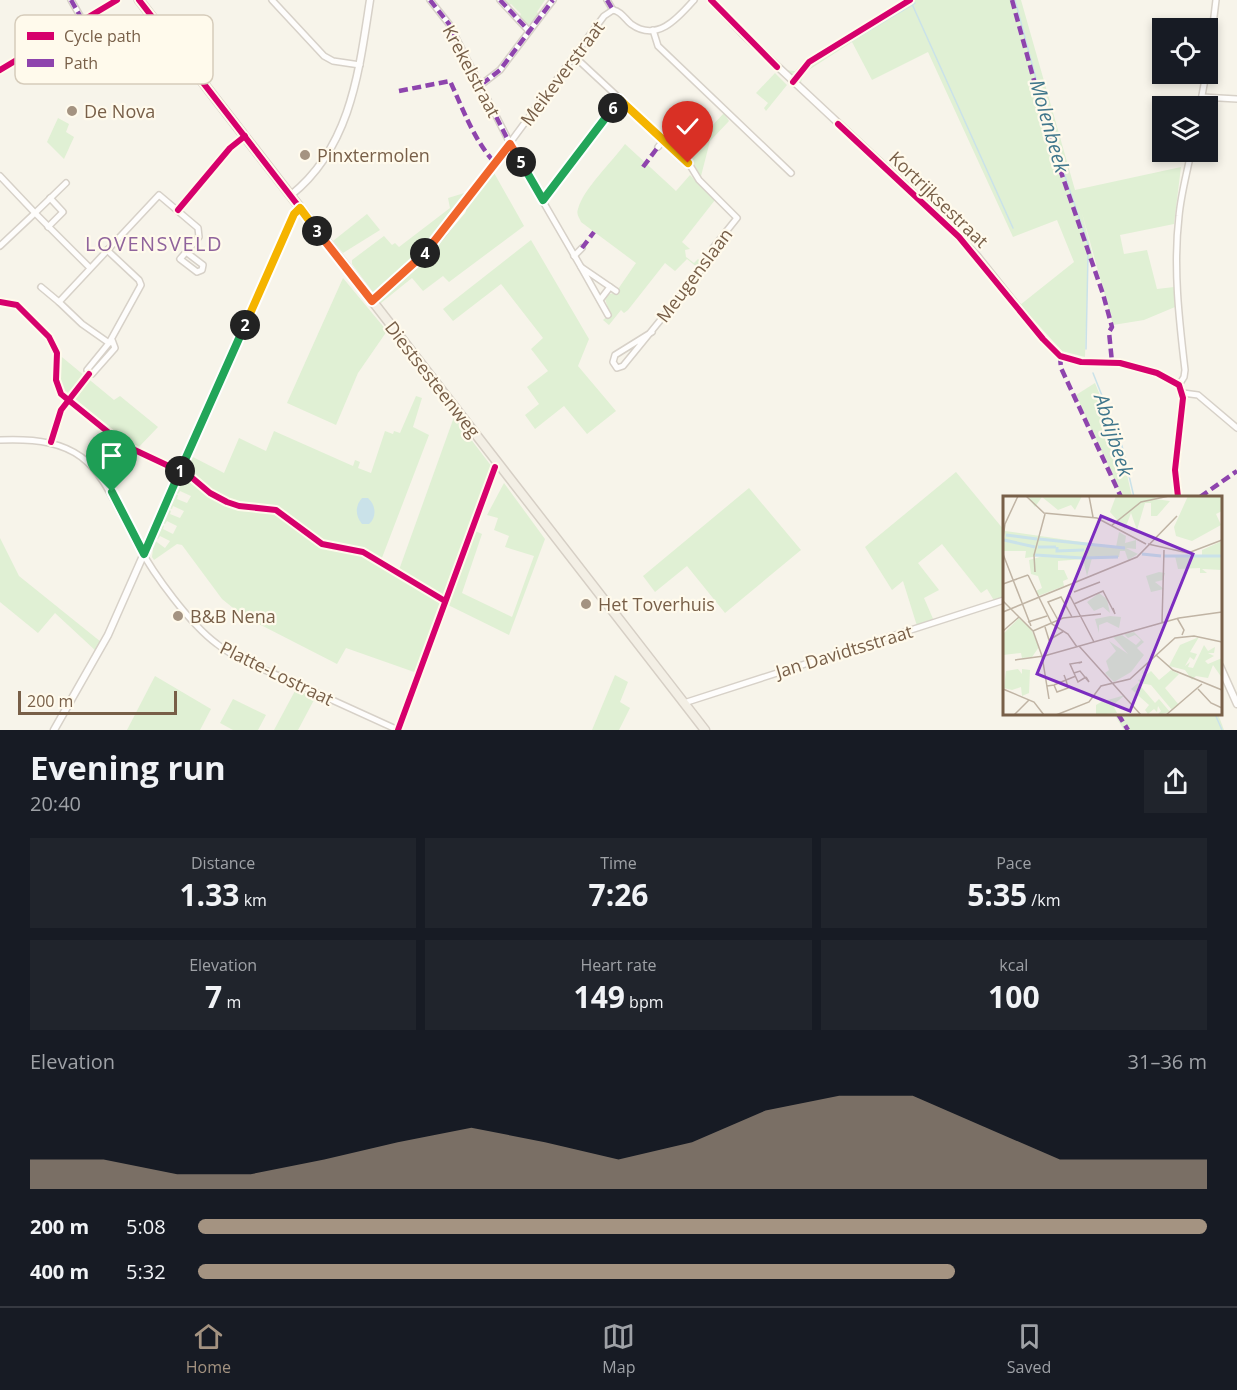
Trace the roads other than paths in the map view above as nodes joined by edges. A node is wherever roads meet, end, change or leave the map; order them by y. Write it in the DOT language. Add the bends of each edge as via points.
graph roads {
  1 [pos="71,0"];
  2 [pos="117,0"];
  3 [pos="139,0"];
  4 [pos="272,0"];
  5 [pos="370,0"];
  6 [pos="430,0"];
  7 [pos="500,0"];
  8 [pos="553,0"];
  9 [pos="607,0"];
  10 [pos="694,0"];
  11 [pos="711,0"];
  12 [pos="1216,0"];
  13 [pos="613,10"];
  14 [pos="80,15"];
  15 [pos="93,15"];
  16 [pos="151,15"];
  17 [pos="1214,18"];
  18 [pos="528,30"];
  19 [pos="653,30"];
  20 [pos="575,57"];
  21 [pos="15,61"];
  22 [pos="360,65"];
  23 [pos="0,70"];
  24 [pos="204,84"];
  25 [pos="482,84"];
  26 [pos="1218,98"];
  27 [pos="619,99"];
  28 [pos="1237,99"];
  29 [pos="664,140"];
  30 [pos="510,144"];
  31 [pos="658,147"];
  32 [pos="1189,162"];
  33 [pos="791,173"];
  34 [pos="0,176"];
  35 [pos="66,183"];
  36 [pos="154,190"];
  37 [pos="159,195"];
  38 [pos="291,195"];
  39 [pos="50,198"];
  40 [pos="543,200"];
  41 [pos="300,208"];
  42 [pos="35,213"];
  43 [pos="48,226"];
  44 [pos="0,246"];
  45 [pos="582,248"];
  46 [pos="107,250"];
  47 [pos="186,252"];
  48 [pos="574,256"];
  49 [pos="89,267"];
  50 [pos="581,267"];
  51 [pos="41,287"];
  52 [pos="610,287"];
  53 [pos="616,291"];
  54 [pos="600,300"];
  55 [pos="372,301"];
  56 [pos="59,302"];
  57 [pos="608,315"];
  58 [pos="652,332"];
  59 [pos="108,343"];
  60 [pos="624,349"];
  61 [pos="630,358"];
  62 [pos="1179,385"];
  63 [pos="1183,393"];
  64 [pos="1237,428"];
  65 [pos="0,440"];
  66 [pos="1178,496"];
  67 [pos="144,554"];
  68 [pos="1003,601"];
  69 [pos="1222,668"];
  70 [pos="684,703"];
  71 [pos="1237,704"];
  72 [pos="54,730"];
  73 [pos="398,730"];
  74 [pos="705,730"];
  1 -- 14 [label="street"];
  2 -- 15 [label="street"];
  3 -- 16 [label="main road, Diestsesteenweg"];
  4 -- 22 [label="street" via="324,56"];
  5 -- 22 [label="street"];
  6 -- 25 [label="street, Krekelstraat" via="449,24"];
  7 -- 18 [label="street"];
  8 -- 18 [label="street"];
  9 -- 13 [label="street"];
  10 -- 19 [label="street" via="671,24"];
  11 -- 62 [label="street, Kortrijksestraat" via="940,218 978,257 1060,356 1081,362 1120,363 1157,373"];
  12 -- 17 [label="street"];
  13 -- 19 [label="street" via="640,28"];
  13 -- 20 [label="street, Meikeverstraat" via="604,16"];
  18 -- 25 [label="street" via="500,70"];
  19 -- 33 [label="street" via="658,46"];
  20 -- 27 [label="street"];
  20 -- 30 [label="street, Meikeverstraat"];
  21 -- 23 [label="street"];
  22 -- 38 [label="street" via="352,102 331,148 312,177"];
  24 -- 38 [label="main road, Diestsesteenweg"];
  25 -- 30 [label="street, Krekelstraat"];
  26 -- 28 [label="street"];
  27 -- 29 [label="street"];
  27 -- 40 [label="street"];
  29 -- 31 [label="street"];
  29 -- 58 [label="street, Meugenslaan" via="737,218"];
  30 -- 40 [label="street, Krekelstraat"];
  30 -- 55 [label="street, Meikeverstraat" via="423,255"];
  32 -- 62 [label="street" via="1177,241 1185,370"];
  34 -- 42 [label="street"];
  35 -- 39 [label="street"];
  36 -- 37 [label="street"];
  37 -- 46 [label="street"];
  37 -- 47 [label="street" via="198,228 199,237"];
  38 -- 41 [label="main road, Diestsesteenweg"];
  39 -- 42 [label="street"];
  39 -- 43 [label="street" via="63,212"];
  40 -- 48 [label="street, Krekelstraat"];
  41 -- 55 [label="main road, Diestsesteenweg"];
  41 -- 67 [label="street" via="294,214"];
  42 -- 43 [label="street"];
  42 -- 44 [label="street"];
  43 -- 49 [label="street"];
  45 -- 48 [label="street"];
  46 -- 49 [label="street"];
  46 -- 59 [label="street" via="141,285"];
  48 -- 50 [label="street, Krekelstraat"];
  49 -- 56 [label="street"];
  50 -- 52 [label="street"];
  50 -- 54 [label="street, Krekelstraat"];
  51 -- 56 [label="street"];
  52 -- 53 [label="street"];
  52 -- 54 [label="street"];
  54 -- 57 [label="street, Krekelstraat"];
  55 -- 70 [label="main road, Diestsesteenweg"];
  56 -- 59 [label="street"];
  58 -- 60 [label="street, Meugenslaan"];
  58 -- 61 [label="street, Meugenslaan"];
  59 -- 59 [label="street" via="87,370 89,374 115,348"];
  60 -- 61 [label="street"];
  60 -- 61 [label="street" via="615,356 617,368"];
  62 -- 63 [label="street"];
  63 -- 64 [label="street" via="1198,395"];
  63 -- 66 [label="street" via="1175,470"];
  65 -- 67 [label="street, Platte-Lostraat" via="51,442 85,460 112,492"];
  67 -- 72 [label="street" via="108,634"];
  67 -- 73 [label="street, Platte-Lostraat" via="192,620 218,645"];
  68 -- 70 [label="street, Jan Davidtsstraat"];
  69 -- 71 [label="street"];
  70 -- 74 [label="main road, Diestsesteenweg"];
}
